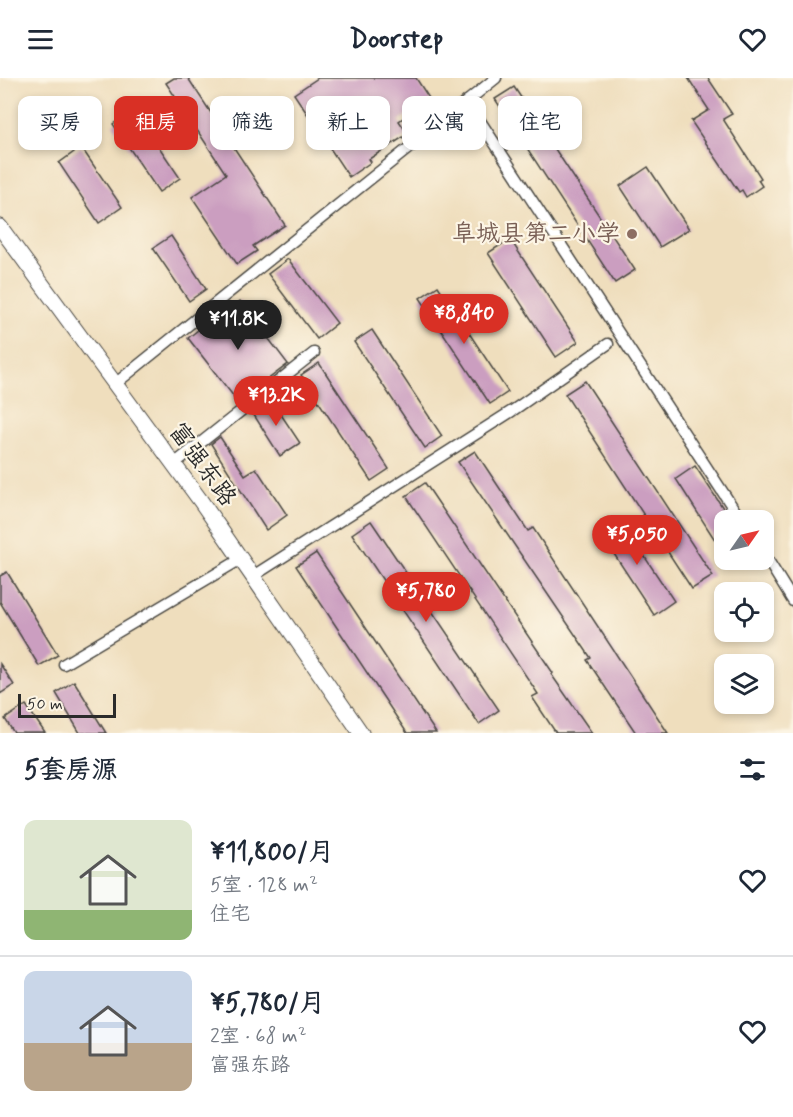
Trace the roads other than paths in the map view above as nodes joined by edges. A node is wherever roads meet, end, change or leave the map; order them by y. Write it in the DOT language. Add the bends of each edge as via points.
graph roads {
  1 [pos="496,78"];
  2 [pos="473,96"];
  3 [pos="486,130"];
  4 [pos="406,150"];
  5 [pos="0,227"];
  6 [pos="608,344"];
  7 [pos="314,353"];
  8 [pos="115,384"];
  9 [pos="174,464"];
  10 [pos="734,510"];
  11 [pos="241,559"];
  12 [pos="774,570"];
  13 [pos="253,576"];
  14 [pos="793,601"];
  15 [pos="64,664"];
  16 [pos="361,733"];
  1 -- 2 [label="street"];
  3 -- 10 [label="street"];
  4 -- 8 [label="street"];
  5 -- 8 [label="street, 富强东路"];
  6 -- 13 [label="street" via="512,411"];
  7 -- 9 [label="street"];
  8 -- 9 [label="street, 富强东路"];
  9 -- 11 [label="street, 富强东路"];
  11 -- 13 [label="street, 富强东路"];
  11 -- 15 [label="street"];
  12 -- 14 [label="street"];
  13 -- 16 [label="street, 富强东路"];
}
